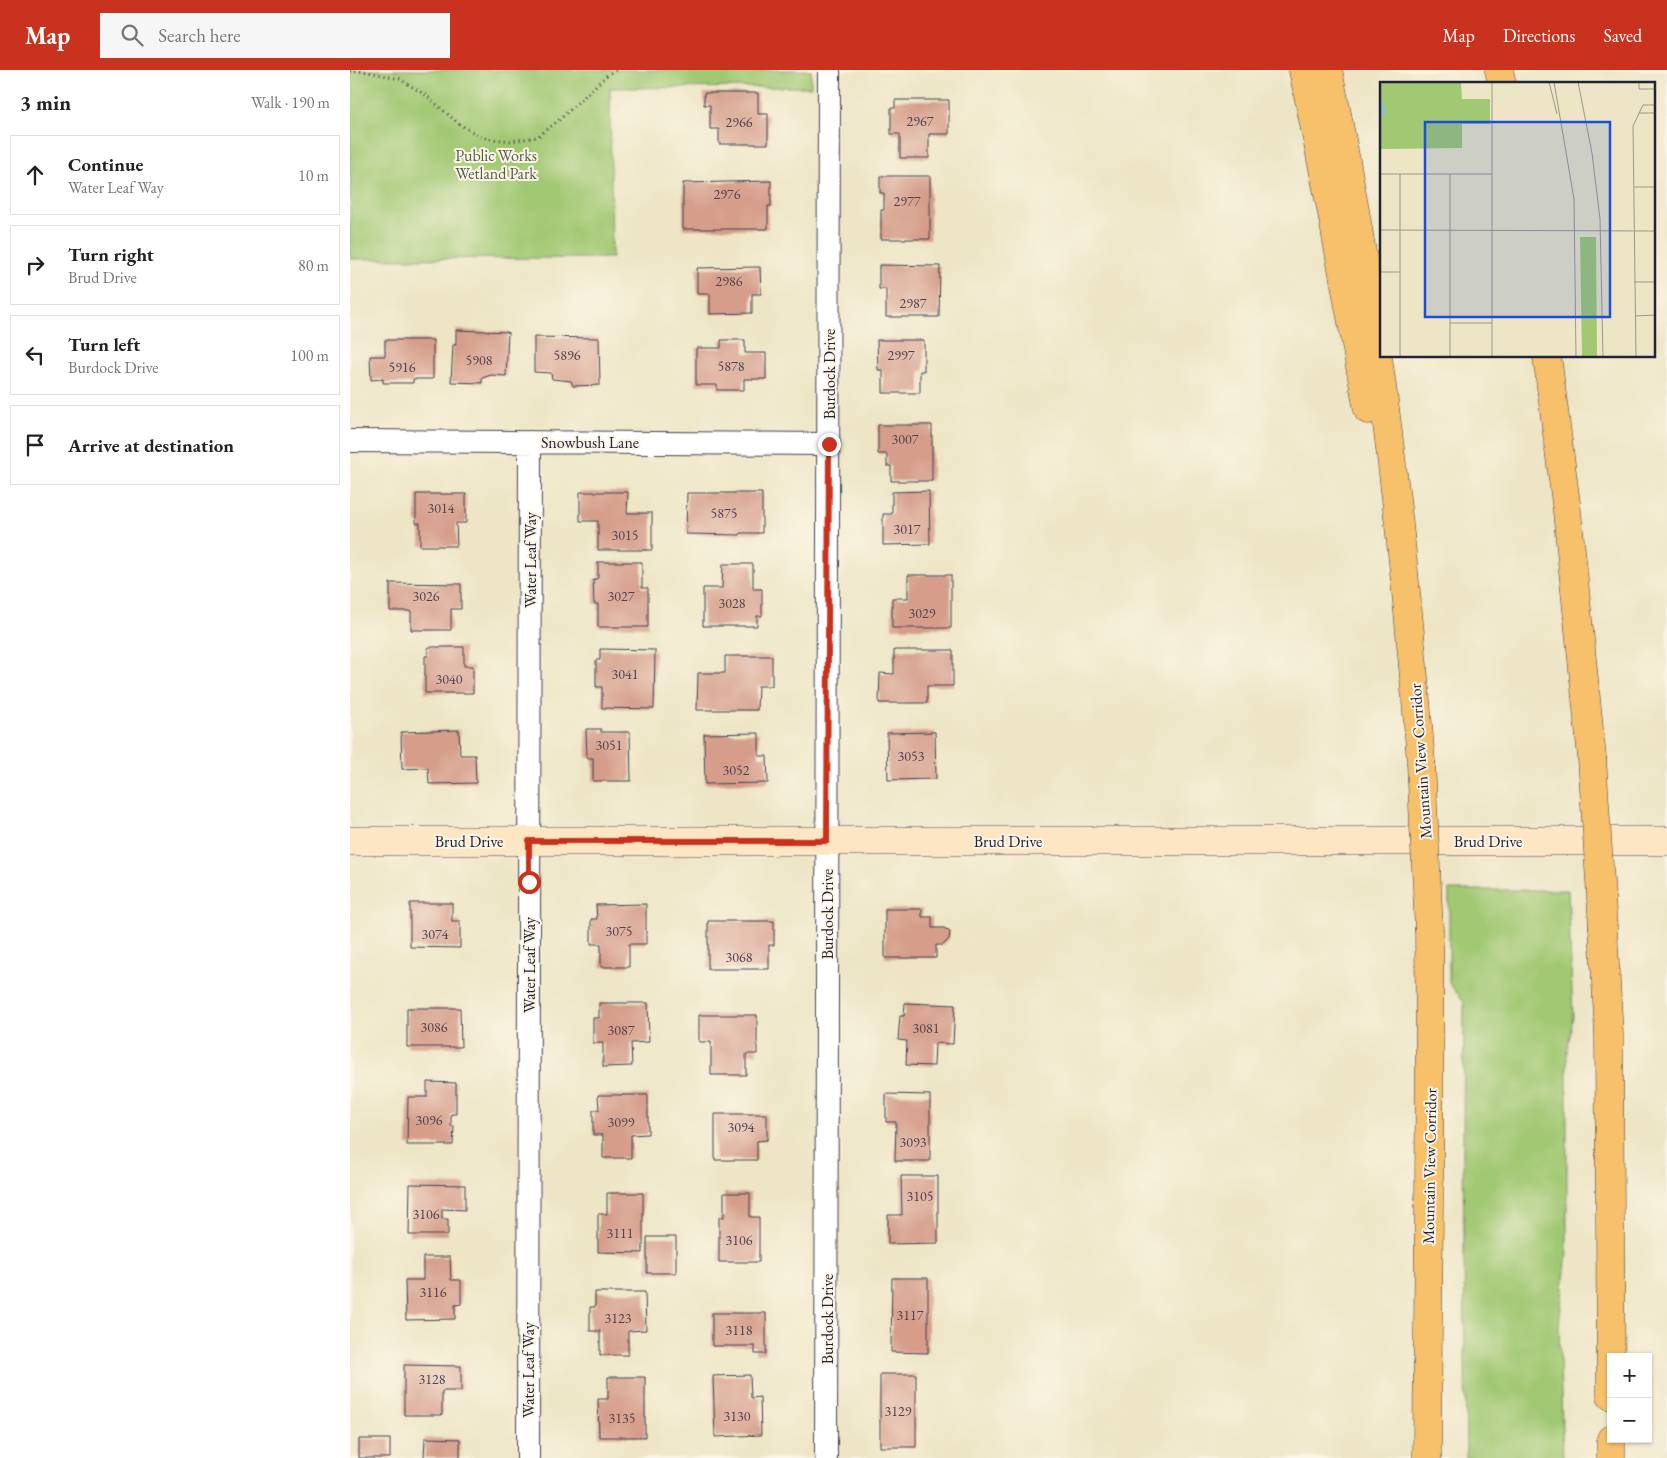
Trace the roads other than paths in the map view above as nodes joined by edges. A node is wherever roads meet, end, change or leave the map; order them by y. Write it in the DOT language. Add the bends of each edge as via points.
graph roads {
  1 [pos="829,70"];
  2 [pos="1302,70"];
  3 [pos="1328,70"];
  4 [pos="1546,358"];
  5 [pos="350,441"];
  6 [pos="530,442"];
  7 [pos="829,444"];
  8 [pos="1410,618"];
  9 [pos="529,841"];
  10 [pos="827,841"];
  11 [pos="1667,841"];
  12 [pos="350,842"];
  13 [pos="1611,1353"];
  14 [pos="1611,1443"];
  15 [pos="528,1458"];
  16 [pos="826,1458"];
  17 [pos="1427,1458"];
  18 [pos="1611,1458"];
  1 -- 7 [label="street, Burdock Drive"];
  2 -- 8 [label="highway"];
  3 -- 8 [label="highway, Mountain View Corridor" via="1378,356"];
  4 -- 13 [label="highway, bridge" via="1569,530 1592,758 1604,928 1609,1035"];
  5 -- 6 [label="street, Snowbush Lane"];
  6 -- 7 [label="street, Snowbush Lane"];
  6 -- 9 [label="street, Water Leaf Way"];
  7 -- 10 [label="street, Burdock Drive"];
  8 -- 17 [label="highway, Mountain View Corridor, bridge" via="1429,931 1431,1067"];
  9 -- 10 [label="main road, Brud Drive"];
  9 -- 12 [label="main road, Brud Drive"];
  9 -- 15 [label="street, Water Leaf Way"];
  10 -- 11 [label="main road, Brud Drive"];
  10 -- 16 [label="street, Burdock Drive"];
  14 -- 18 [label="highway"];
}
